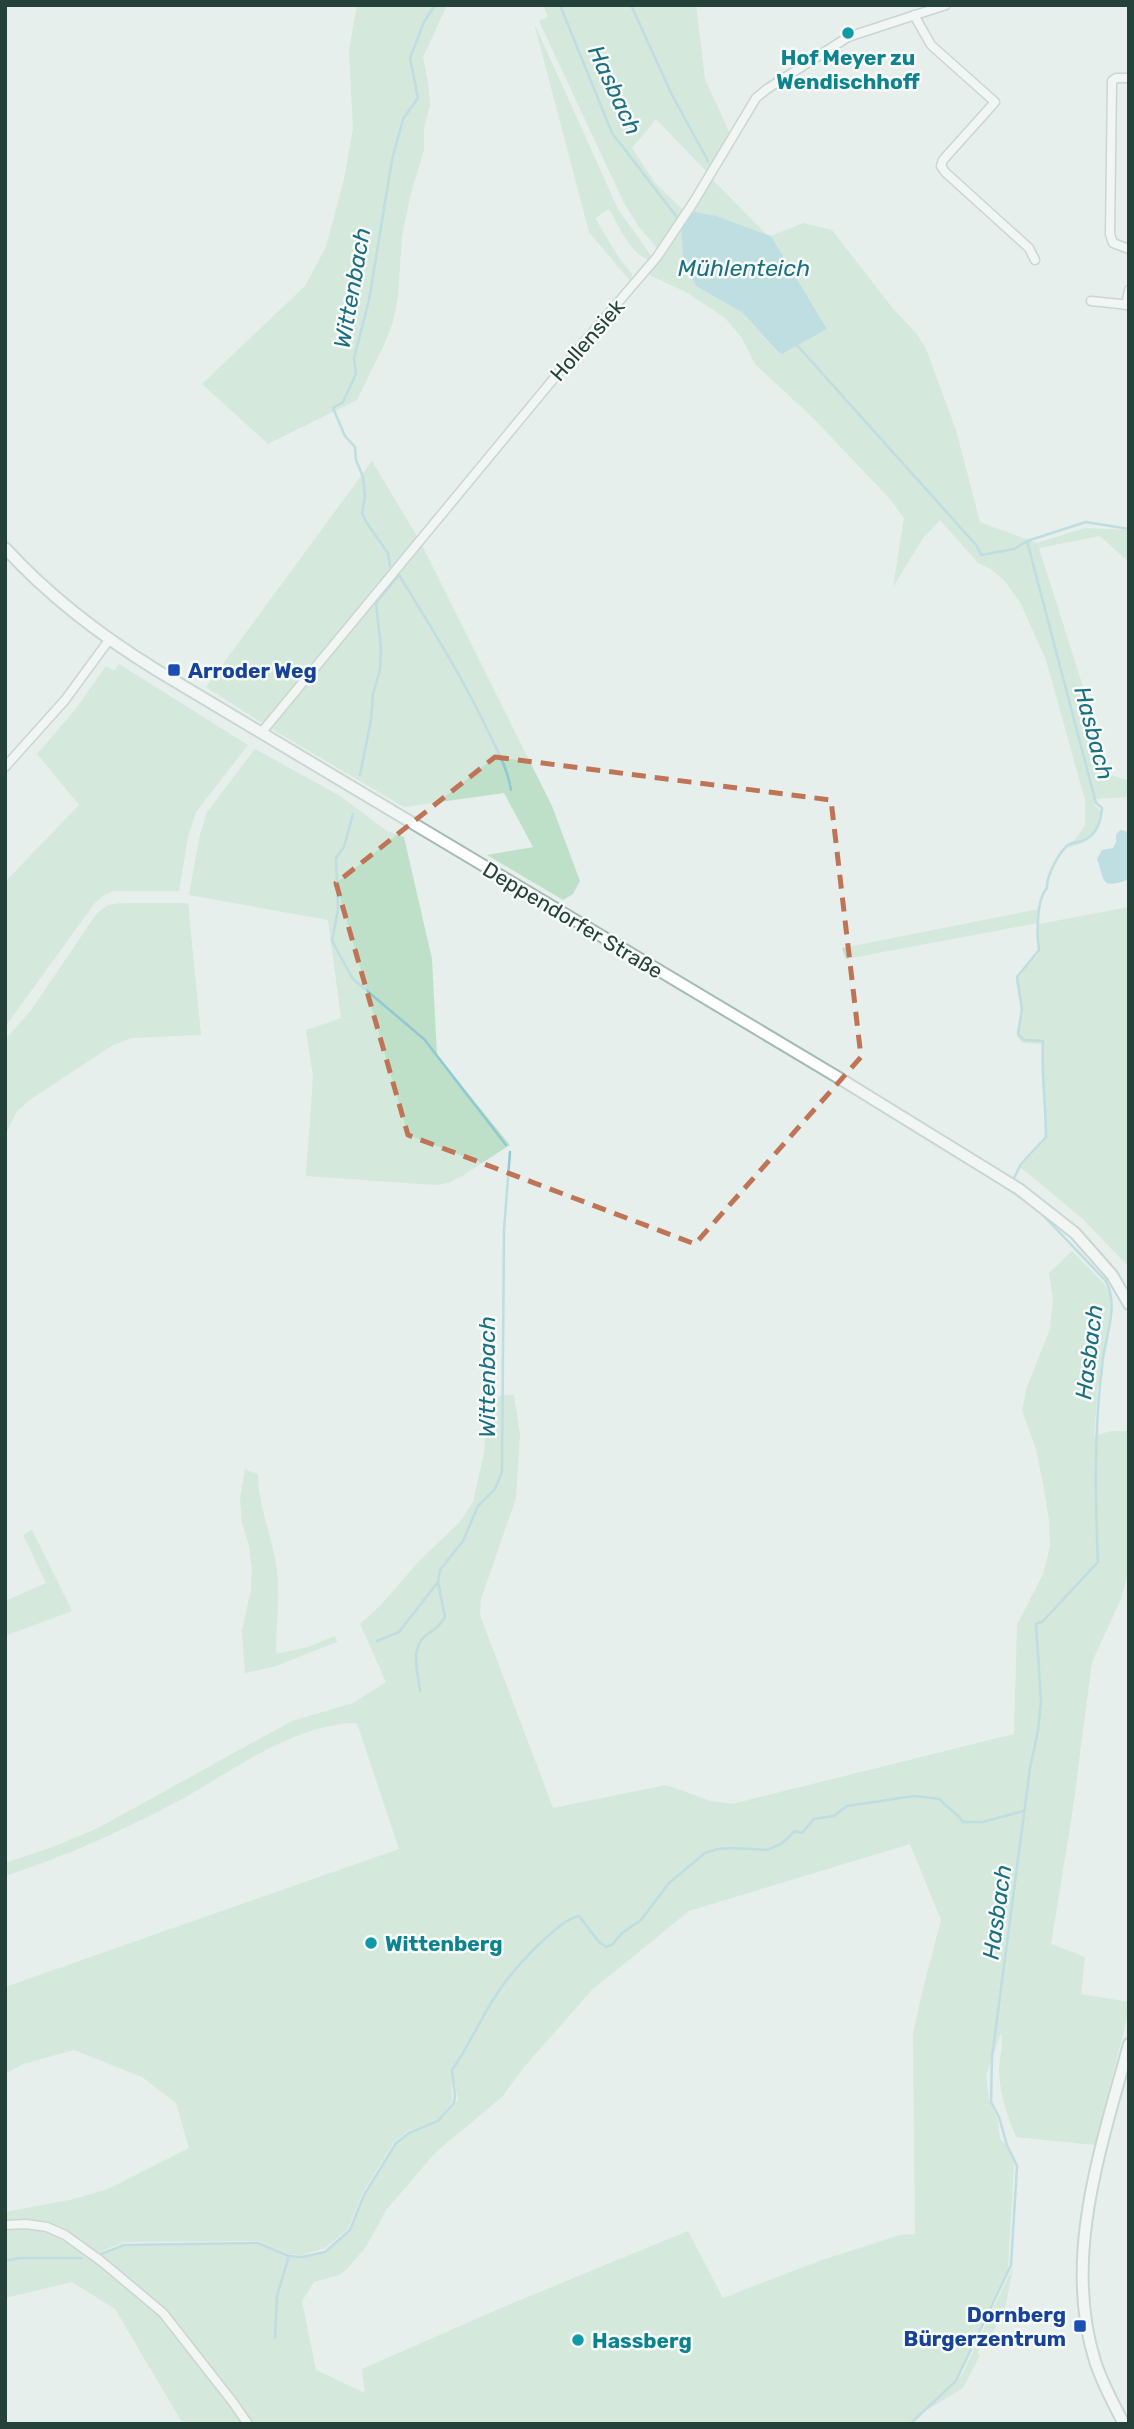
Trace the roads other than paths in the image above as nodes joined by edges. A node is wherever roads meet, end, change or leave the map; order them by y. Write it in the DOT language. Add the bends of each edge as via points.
graph roads {
  1 [pos="946,5"];
  2 [pos="914,15"];
  3 [pos="1129,78"];
  4 [pos="1129,249"];
  5 [pos="1035,260"];
  6 [pos="1129,290"];
  7 [pos="1091,301"];
  8 [pos="1127,305"];
  9 [pos="5,548"];
  10 [pos="109,640"];
  11 [pos="261,733"];
  12 [pos="5,767"];
  13 [pos="1129,1304"];
  14 [pos="1129,2043"];
  15 [pos="5,2225"];
  16 [pos="248,2424"];
  17 [pos="1125,2424"];
  1 -- 2 [label="street, Hollensiek"];
  2 -- 5 [label="street" via="931,45 995,102 941,166 1029,247"];
  2 -- 11 [label="street, Hollensiek" via="848,37 756,98 657,257"];
  3 -- 4 [label="street" via="1112,81 1110,234 1113,243"];
  6 -- 8 [label="street"];
  7 -- 8 [label="street"];
  9 -- 10 [label="street, Deppendorfer Straße"];
  10 -- 11 [label="street, Deppendorfer Straße"];
  10 -- 12 [label="street"];
  11 -- 13 [label="street, Deppendorfer Straße" via="1018,1189 1075,1233 1112,1275"];
  14 -- 17 [label="street" via="1091,2189 1083,2273 1092,2351"];
  15 -- 16 [label="street" via="47,2227 100,2261 163,2313"];
}
